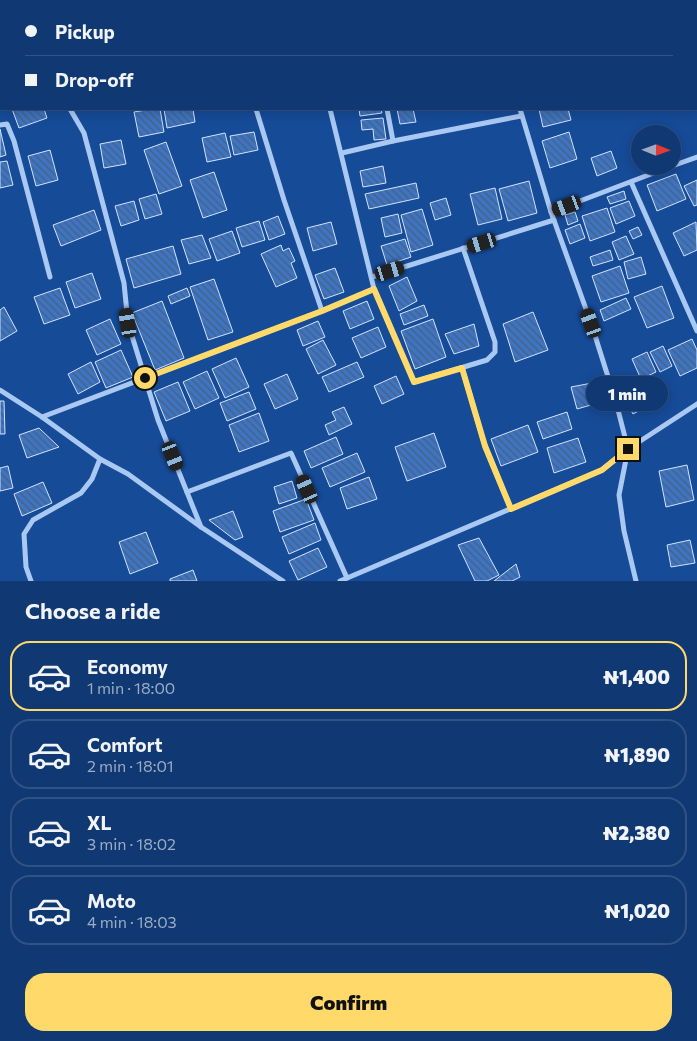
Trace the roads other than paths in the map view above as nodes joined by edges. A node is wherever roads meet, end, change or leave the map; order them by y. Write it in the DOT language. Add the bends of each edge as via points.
graph roads {
  1 [pos="71,110"];
  2 [pos="256,110"];
  3 [pos="330,110"];
  4 [pos="388,110"];
  5 [pos="520,110"];
  6 [pos="521,116"];
  7 [pos="0,124"];
  8 [pos="393,141"];
  9 [pos="342,153"];
  10 [pos="697,157"];
  11 [pos="681,163"];
  12 [pos="648,175"];
  13 [pos="630,182"];
  14 [pos="551,212"];
  15 [pos="554,220"];
  16 [pos="463,248"];
  17 [pos="372,277"];
  18 [pos="50,278"];
  19 [pos="374,289"];
  20 [pos="322,311"];
  21 [pos="697,331"];
  22 [pos="462,368"];
  23 [pos="145,378"];
  24 [pos="0,390"];
  25 [pos="697,404"];
  26 [pos="42,417"];
  27 [pos="628,449"];
  28 [pos="100,459"];
  29 [pos="187,492"];
  30 [pos="511,509"];
  31 [pos="201,527"];
  32 [pos="347,578"];
  33 [pos="31,581"];
  34 [pos="283,581"];
  35 [pos="340,581"];
  36 [pos="636,581"];
  1 -- 23 [label="street" via="84,133 124,283 128,323"];
  2 -- 20 [label="street"];
  3 -- 9 [label="street"];
  4 -- 8 [label="street"];
  5 -- 6 [label="street"];
  6 -- 8 [label="street"];
  6 -- 14 [label="street"];
  7 -- 18 [label="street" via="7,124 14,141"];
  8 -- 9 [label="street"];
  9 -- 17 [label="street"];
  10 -- 11 [label="street"];
  12 -- 13 [label="street"];
  13 -- 14 [label="street"];
  13 -- 21 [label="street"];
  14 -- 15 [label="street"];
  15 -- 16 [label="street"];
  15 -- 27 [label="street" via="591,323"];
  16 -- 17 [label="street"];
  16 -- 22 [label="street" via="496,352 487,360"];
  17 -- 19 [label="street"];
  19 -- 20 [label="street"];
  19 -- 22 [label="street" via="414,382"];
  20 -- 23 [label="street"];
  22 -- 30 [label="street" via="485,446"];
  23 -- 26 [label="street"];
  23 -- 29 [label="street"];
  24 -- 26 [label="street"];
  25 -- 27 [label="street"];
  26 -- 28 [label="street"];
  27 -- 30 [label="street" via="602,470"];
  27 -- 36 [label="street" via="619,495"];
  28 -- 31 [label="street" via="128,474"];
  28 -- 33 [label="street" via="92,479 81,493 33,520 24,534 26,568"];
  29 -- 31 [label="street"];
  29 -- 32 [label="street" via="291,453"];
  30 -- 32 [label="street"];
  31 -- 34 [label="street"];
  32 -- 35 [label="street"];
}
